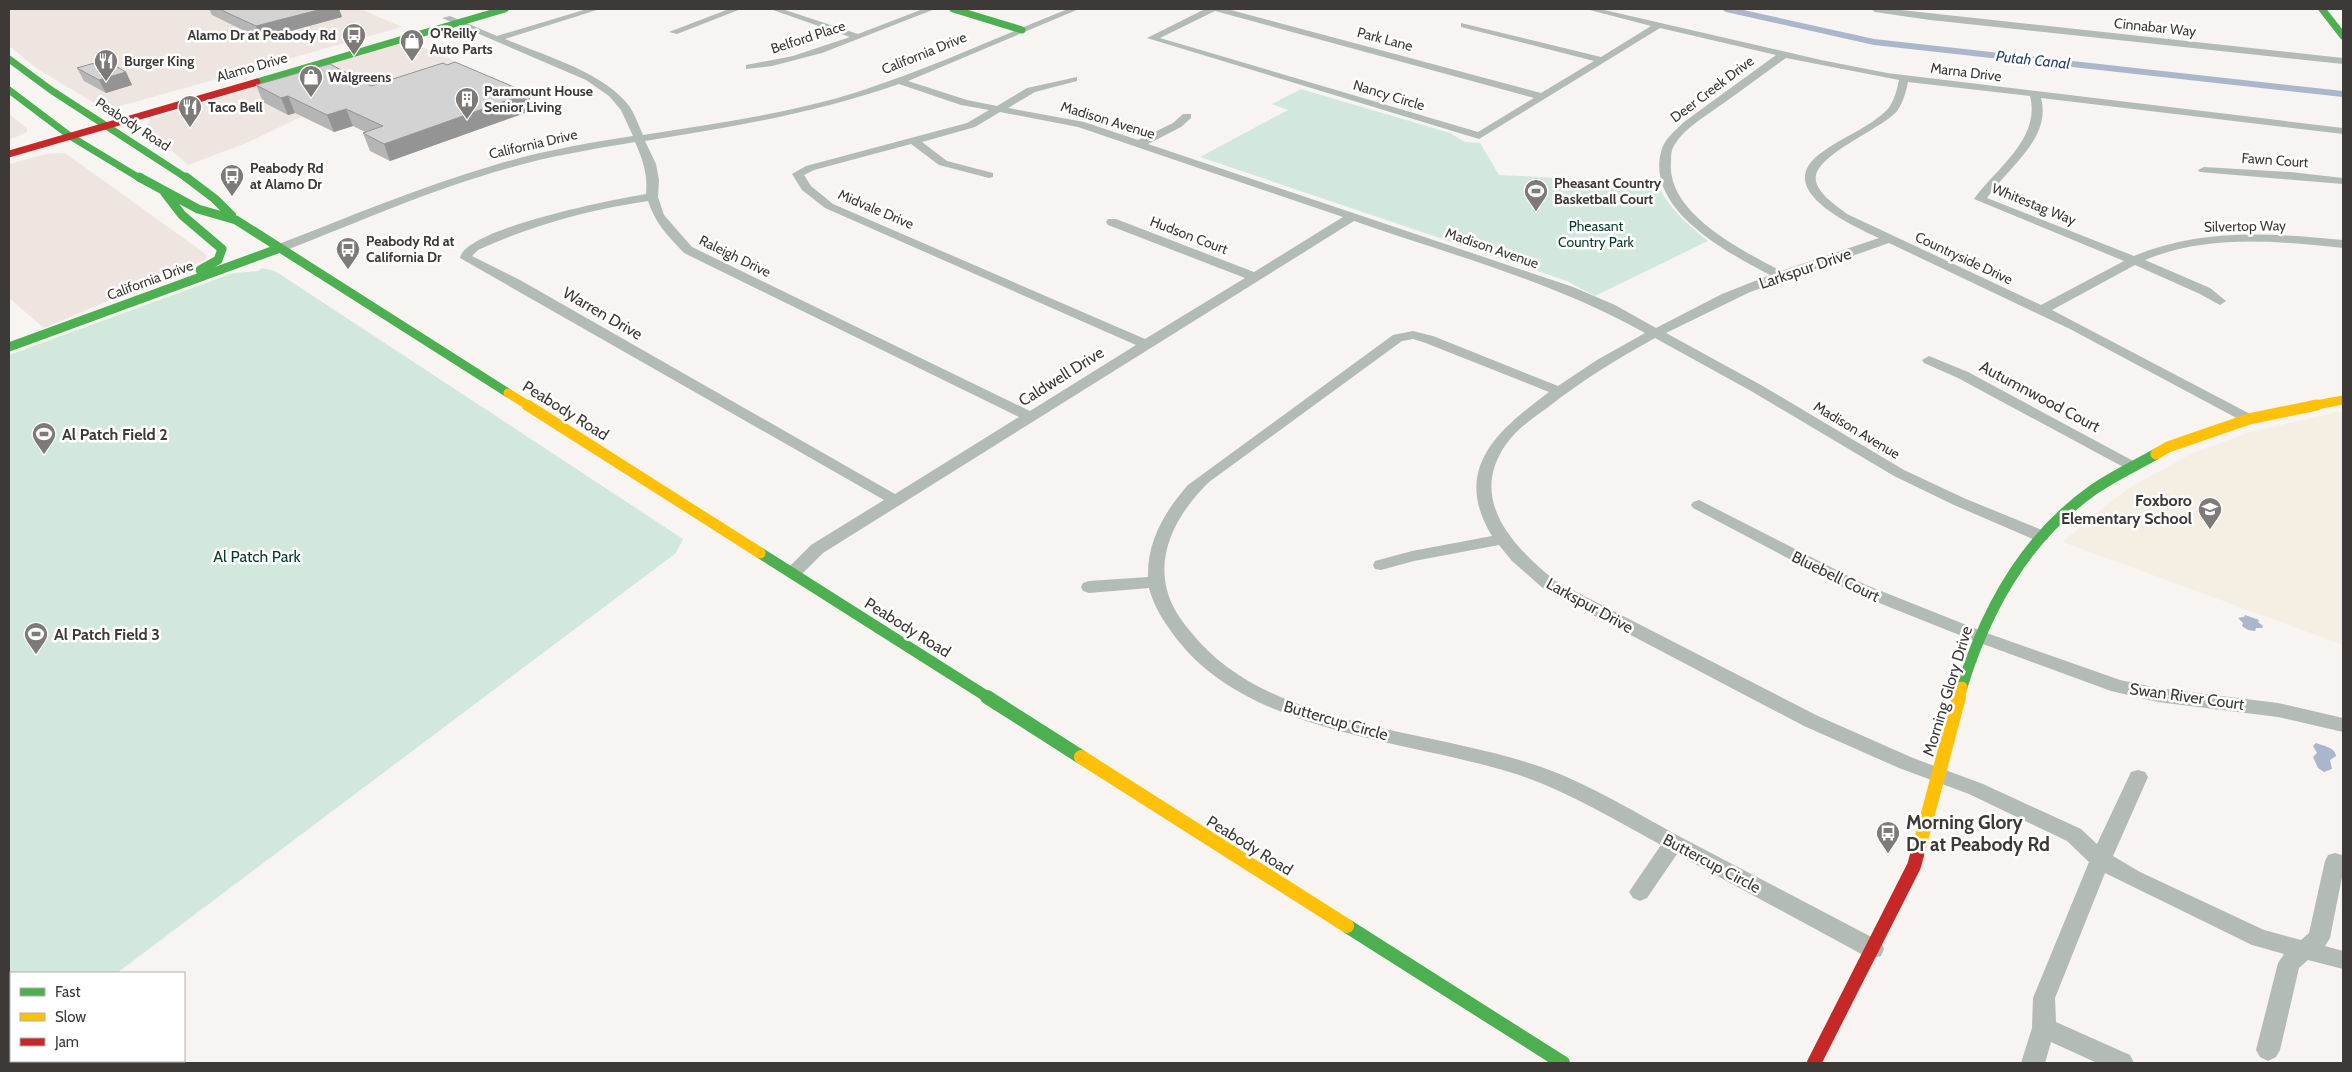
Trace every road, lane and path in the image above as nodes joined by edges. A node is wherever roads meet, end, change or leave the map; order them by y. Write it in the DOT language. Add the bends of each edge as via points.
graph roads {
  1 [pos="480,9"];
  2 [pos="504,9"];
  3 [pos="596,9"];
  4 [pos="737,9"];
  5 [pos="774,9"];
  6 [pos="931,9"];
  7 [pos="953,9"];
  8 [pos="1075,9"];
  9 [pos="1212,9"];
  10 [pos="1218,9"];
  11 [pos="1590,9"];
  12 [pos="1875,9"];
  13 [pos="2322,9"];
  14 [pos="452,20"];
  15 [pos="1464,25"];
  16 [pos="1659,25"];
  17 [pos="1022,30"];
  18 [pos="674,32"];
  19 [pos="856,36"];
  20 [pos="2343,36"];
  21 [pos="496,39"];
  22 [pos="1783,54"];
  23 [pos="9,59"];
  24 [pos="1602,60"];
  25 [pos="2343,61"];
  26 [pos="749,67"];
  27 [pos="1904,78"];
  28 [pos="1074,79"];
  29 [pos="897,80"];
  30 [pos="9,90"];
  31 [pos="2035,94"];
  32 [pos="1543,97"];
  33 [pos="998,109"];
  34 [pos="1187,116"];
  35 [pos="101,122"];
  36 [pos="2343,131"];
  37 [pos="66,132"];
  38 [pos="638,139"];
  39 [pos="914,142"];
  40 [pos="1139,144"];
  41 [pos="9,145"];
  42 [pos="9,154"];
  43 [pos="2204,170"];
  44 [pos="989,176"];
  45 [pos="2343,181"];
  46 [pos="165,192"];
  47 [pos="652,197"];
  48 [pos="1352,217"];
  49 [pos="236,220"];
  50 [pos="1112,222"];
  51 [pos="1888,239"];
  52 [pos="2343,244"];
  53 [pos="280,248"];
  54 [pos="2135,260"];
  55 [pos="1780,276"];
  56 [pos="1255,277"];
  57 [pos="2220,301"];
  58 [pos="2042,310"];
  59 [pos="76,322"];
  60 [pos="1656,333"];
  61 [pos="1145,344"];
  62 [pos="9,347"];
  63 [pos="1929,360"];
  64 [pos="1558,391"];
  65 [pos="2343,400"];
  66 [pos="1029,416"];
  67 [pos="2249,419"];
  68 [pos="2132,466"];
  69 [pos="895,500"];
  70 [pos="1699,505"];
  71 [pos="2041,536"];
  72 [pos="1503,539"];
  73 [pos="1381,565"];
  74 [pos="793,573"];
  75 [pos="1156,582"];
  76 [pos="1089,587"];
  77 [pos="1978,636"];
  78 [pos="2343,725"];
  79 [pos="1939,775"];
  80 [pos="2138,778"];
  81 [pos="1674,843"];
  82 [pos="2101,860"];
  83 [pos="2335,861"];
  84 [pos="1640,892"];
  85 [pos="1873,949"];
  86 [pos="2305,950"];
  87 [pos="2343,960"];
  88 [pos="2044,1028"];
  89 [pos="2268,1050"];
  90 [pos="1563,1063"];
  91 [pos="1814,1063"];
  92 [pos="2033,1063"];
  93 [pos="2122,1063"];
  1 -- 14 [label="main road, Alamo Drive"];
  2 -- 14 [label="main road, Alamo Drive"];
  3 -- 21 [label="street"];
  4 -- 18 [label="street"];
  5 -- 19 [label="street"];
  6 -- 19 [label="street, Belford Place"];
  7 -- 17 [label="main road"];
  8 -- 17 [label="street, California Drive"];
  9 -- 32 [label="street, Nancy Circle" via="1152,38 1479,136"];
  10 -- 32 [label="street, Park Lane"];
  11 -- 16 [label="street, Marna Drive"];
  12 -- 25 [label="street, Cinnabar Way"];
  13 -- 20 [label="main road"];
  14 -- 21 [label="street, Raleigh Drive"];
  14 -- 35 [label="main road, Alamo Drive"];
  15 -- 24 [label="street"];
  16 -- 22 [label="street, Marna Drive"];
  16 -- 24 [label="street, Nancy Circle"];
  17 -- 29 [label="street, California Drive"];
  19 -- 26 [label="street, Belford Place" via="785,61"];
  21 -- 38 [label="street, Raleigh Drive" via="589,78 613,94 626,108"];
  22 -- 27 [label="street, Marna Drive"];
  22 -- 55 [label="street, Deer Creek Drive" via="1688,124 1674,138 1664,164 1666,182 1682,209 1717,239"];
  23 -- 35 [label="main road, Peabody Road"];
  24 -- 32 [label="street, Nancy Circle"];
  27 -- 31 [label="street, Marna Drive"];
  27 -- 51 [label="street, Countryside Drive" via="1899,99 1892,109 1816,162 1810,168 1808,178 1812,191 1829,208"];
  28 -- 33 [label="street, Midvale Drive" via="1031,90"];
  29 -- 33 [label="street, Madison Avenue" via="949,98"];
  29 -- 38 [label="street, California Drive" via="801,111"];
  30 -- 37 [label="main road, Peabody Road"];
  31 -- 36 [label="street, Marna Drive"];
  31 -- 54 [label="street, Whitestag Way" via="2039,111 2028,139 1980,199"];
  33 -- 39 [label="street, Midvale Drive" via="971,125"];
  33 -- 40 [label="street, Madison Avenue" via="1080,124"];
  34 -- 40 [label="street"];
  35 -- 37 [label="main road, Alamo Drive"];
  35 -- 49 [label="main road, Peabody Road" via="152,152 222,203"];
  37 -- 41 [label="main road, Alamo Drive"];
  37 -- 42 [label="main road, Alamo Drive"];
  37 -- 46 [label="main road, Peabody Road"];
  38 -- 47 [label="street, Raleigh Drive" via="650,164"];
  38 -- 53 [label="street, California Drive" via="560,152 470,175"];
  39 -- 44 [label="street" via="943,163"];
  39 -- 61 [label="street, Midvale Drive" via="810,168 798,174 806,188 829,206"];
  40 -- 48 [label="street, Madison Avenue"];
  43 -- 45 [label="street, Fawn Court"];
  46 -- 49 [label="main road, Peabody Road" via="198,209"];
  46 -- 59 [label="main road" via="182,215 222,249 222,256 196,272"];
  47 -- 66 [label="street, Raleigh Drive" via="665,226 688,250"];
  47 -- 69 [label="street, Warren Drive" via="547,217 474,247 466,258"];
  48 -- 56 [label="street, Caldwell Drive"];
  48 -- 60 [label="street, Madison Avenue" via="1568,290"];
  49 -- 53 [label="main road, Peabody Road"];
  50 -- 56 [label="street, Hudson Court"];
  51 -- 55 [label="street, Larkspur Drive"];
  51 -- 58 [label="street, Countryside Drive"];
  52 -- 54 [label="street, Silvertop Way" via="2234,238 2205,240 2178,244"];
  53 -- 59 [label="main road, California Drive"];
  53 -- 74 [label="main road, Peabody Road"];
  54 -- 57 [label="street"];
  54 -- 58 [label="street, Silvertop Way"];
  55 -- 60 [label="street, Larkspur Drive" via="1720,300"];
  56 -- 61 [label="street, Caldwell Drive"];
  58 -- 67 [label="street, Countryside Drive"];
  59 -- 62 [label="main road, California Drive"];
  60 -- 64 [label="street, Larkspur Drive" via="1591,368"];
  60 -- 71 [label="street, Madison Avenue" via="1899,473"];
  61 -- 66 [label="street, Caldwell Drive"];
  63 -- 68 [label="street, Autumnwood Court" via="1964,375"];
  64 -- 72 [label="street, Larkspur Drive" via="1506,435 1486,472 1484,494 1490,517"];
  64 -- 75 [label="street, Buttercup Circle" via="1428,339 1413,335 1398,338 1195,487 1175,510 1159,543"];
  65 -- 67 [label="main road, Morning Glory Drive"];
  66 -- 69 [label="street, Caldwell Drive"];
  67 -- 68 [label="main road, Morning Glory Drive" via="2193,437"];
  68 -- 71 [label="main road, Morning Glory Drive" via="2093,490"];
  69 -- 74 [label="street, Caldwell Drive" via="817,550"];
  70 -- 77 [label="street, Bluebell Court" via="1860,589"];
  71 -- 77 [label="main road, Morning Glory Drive" via="2013,572"];
  72 -- 73 [label="street"];
  72 -- 79 [label="street, Larkspur Drive" via="1521,562 1551,586 1600,613 1811,721"];
  74 -- 90 [label="main road, Peabody Road"];
  75 -- 76 [label="street"];
  75 -- 81 [label="street, Buttercup Circle" via="1160,598 1183,638 1225,676 1250,691 1325,719 1522,768 1562,783"];
  77 -- 78 [label="street, Swan River Court" via="2117,686 2158,695 2278,710"];
  77 -- 79 [label="main road, Morning Glory Drive"];
  79 -- 82 [label="street, Larkspur Drive" via="2074,835"];
  79 -- 85 [label="main road, Morning Glory Drive" via="1914,866"];
  80 -- 82 [label="street"];
  81 -- 84 [label="street"];
  81 -- 85 [label="street, Buttercup Circle"];
  82 -- 86 [label="street, Larkspur Drive" via="2260,938"];
  82 -- 88 [label="street" via="2044,998"];
  83 -- 86 [label="street" via="2318,938"];
  85 -- 91 [label="main road, Morning Glory Drive"];
  86 -- 87 [label="street, Larkspur Drive"];
  86 -- 89 [label="street" via="2289,963"];
  88 -- 92 [label="street"];
  88 -- 93 [label="street"];
}
